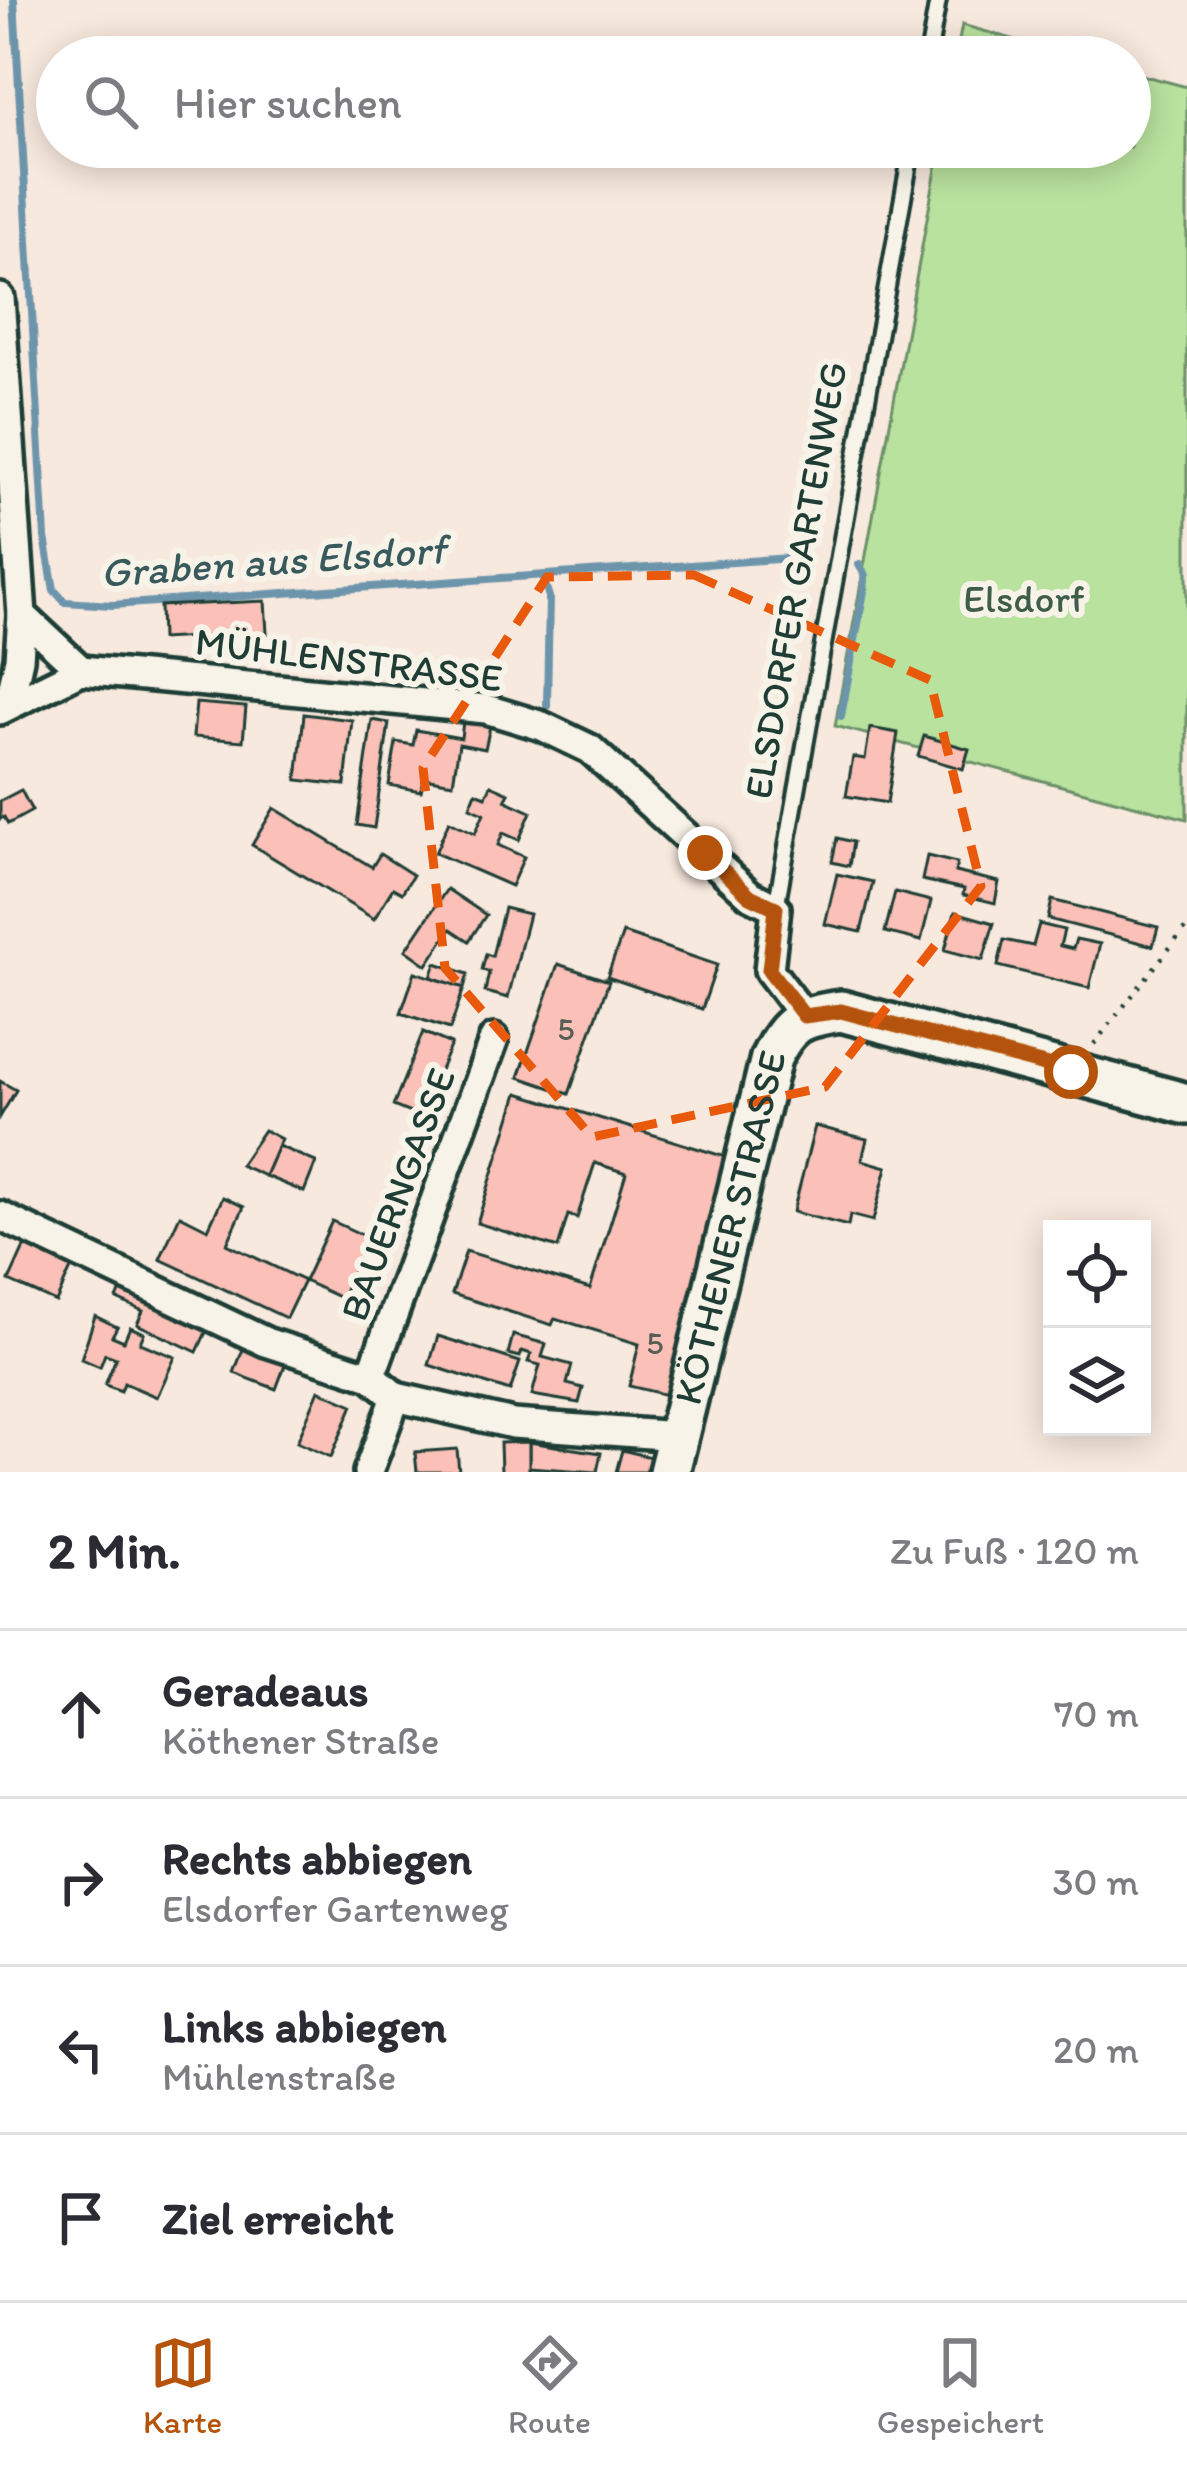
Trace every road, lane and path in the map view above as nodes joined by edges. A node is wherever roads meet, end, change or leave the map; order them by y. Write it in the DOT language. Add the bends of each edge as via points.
graph roads {
  1 [pos="938,0"];
  2 [pos="932,36"];
  3 [pos="908,168"];
  4 [pos="0,298"];
  5 [pos="22,615"];
  6 [pos="80,670"];
  7 [pos="4,707"];
  8 [pos="776,908"];
  9 [pos="1187,926"];
  10 [pos="804,1016"];
  11 [pos="494,1039"];
  12 [pos="1071,1072"];
  13 [pos="1187,1104"];
  14 [pos="0,1216"];
  15 [pos="371,1376"];
  16 [pos="396,1397"];
  17 [pos="673,1454"];
  18 [pos="368,1472"];
  1 -- 2 [label="lane"];
  3 -- 8 [label="lane, ELSDORFER GARTENWEG"];
  4 -- 5 [label="street"];
  5 -- 6 [label="street"];
  5 -- 7 [label="street"];
  6 -- 7 [label="street"];
  6 -- 8 [label="street, MÜHLENSTRASSE" via="486,709 542,726 590,749 750,896"];
  8 -- 10 [label="street, ELSDORFER GARTENWEG" via="769,970"];
  9 -- 12 [label="path"];
  10 -- 12 [label="street, KÖTHENER STRASSE" via="841,1011"];
  10 -- 17 [label="street, KÖTHENER STRASSE" via="771,1058"];
  11 -- 15 [label="street, BAUERNGASSE"];
  12 -- 13 [label="street, KÖTHENER STRASSE"];
  14 -- 15 [label="street, KÖTHENER STRASSE" via="266,1342"];
  15 -- 16 [label="street, KÖTHENER STRASSE"];
  16 -- 17 [label="street, KÖTHENER STRASSE"];
  16 -- 18 [label="street"];
}
